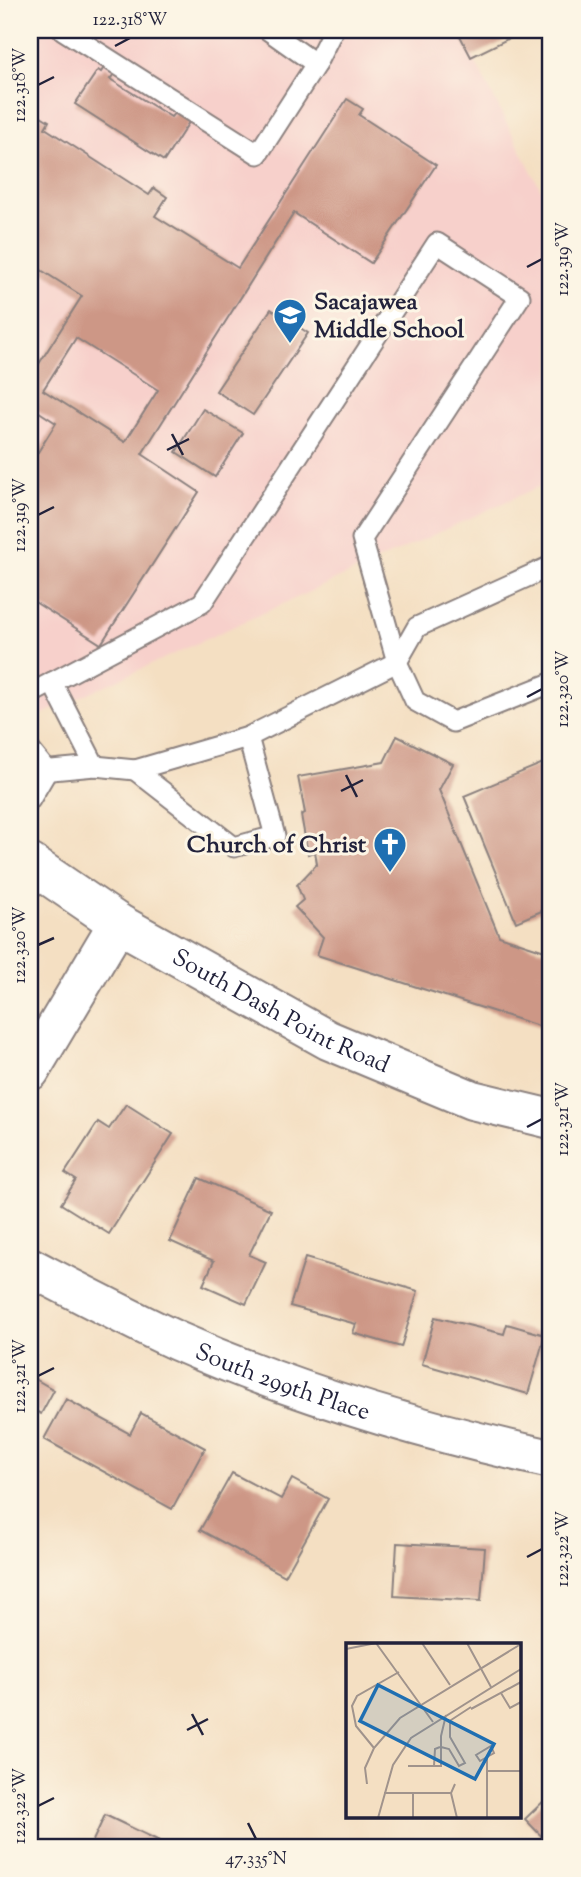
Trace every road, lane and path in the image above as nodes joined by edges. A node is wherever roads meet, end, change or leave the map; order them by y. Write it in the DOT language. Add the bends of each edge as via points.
graph roads {
  1 [pos="63,30"];
  2 [pos="268,30"];
  3 [pos="333,30"];
  4 [pos="316,64"];
  5 [pos="551,566"];
  6 [pos="397,662"];
  7 [pos="52,682"];
  8 [pos="551,683"];
  9 [pos="30,694"];
  10 [pos="248,737"];
  11 [pos="30,750"];
  12 [pos="95,766"];
  13 [pos="135,771"];
  14 [pos="38,772"];
  15 [pos="30,800"];
  16 [pos="30,863"];
  17 [pos="118,923"];
  18 [pos="30,1071"];
  19 [pos="551,1119"];
  20 [pos="30,1267"];
  21 [pos="551,1459"];
  1 -- 4 [label="lane" via="258,154"];
  2 -- 4 [label="lane"];
  3 -- 4 [label="lane"];
  5 -- 6 [label="lane" via="417,627"];
  6 -- 7 [label="lane" via="362,539 520,297 437,243 202,603"];
  6 -- 8 [label="lane" via="415,701 453,722"];
  6 -- 10 [label="lane"];
  7 -- 9 [label="lane"];
  7 -- 12 [label="lane"];
  10 -- 13 [label="lane"];
  10 -- 13 [label="lane" via="275,836 234,847"];
  11 -- 14 [label="lane"];
  12 -- 13 [label="lane"];
  12 -- 14 [label="lane"];
  14 -- 15 [label="lane"];
  16 -- 17 [label="street, South Dash Point Road"];
  17 -- 18 [label="street"];
  17 -- 19 [label="street, South Dash Point Road" via="328,1040 472,1100"];
  20 -- 21 [label="street, South 299th Place" via="177,1341 285,1385 478,1443"];
}
